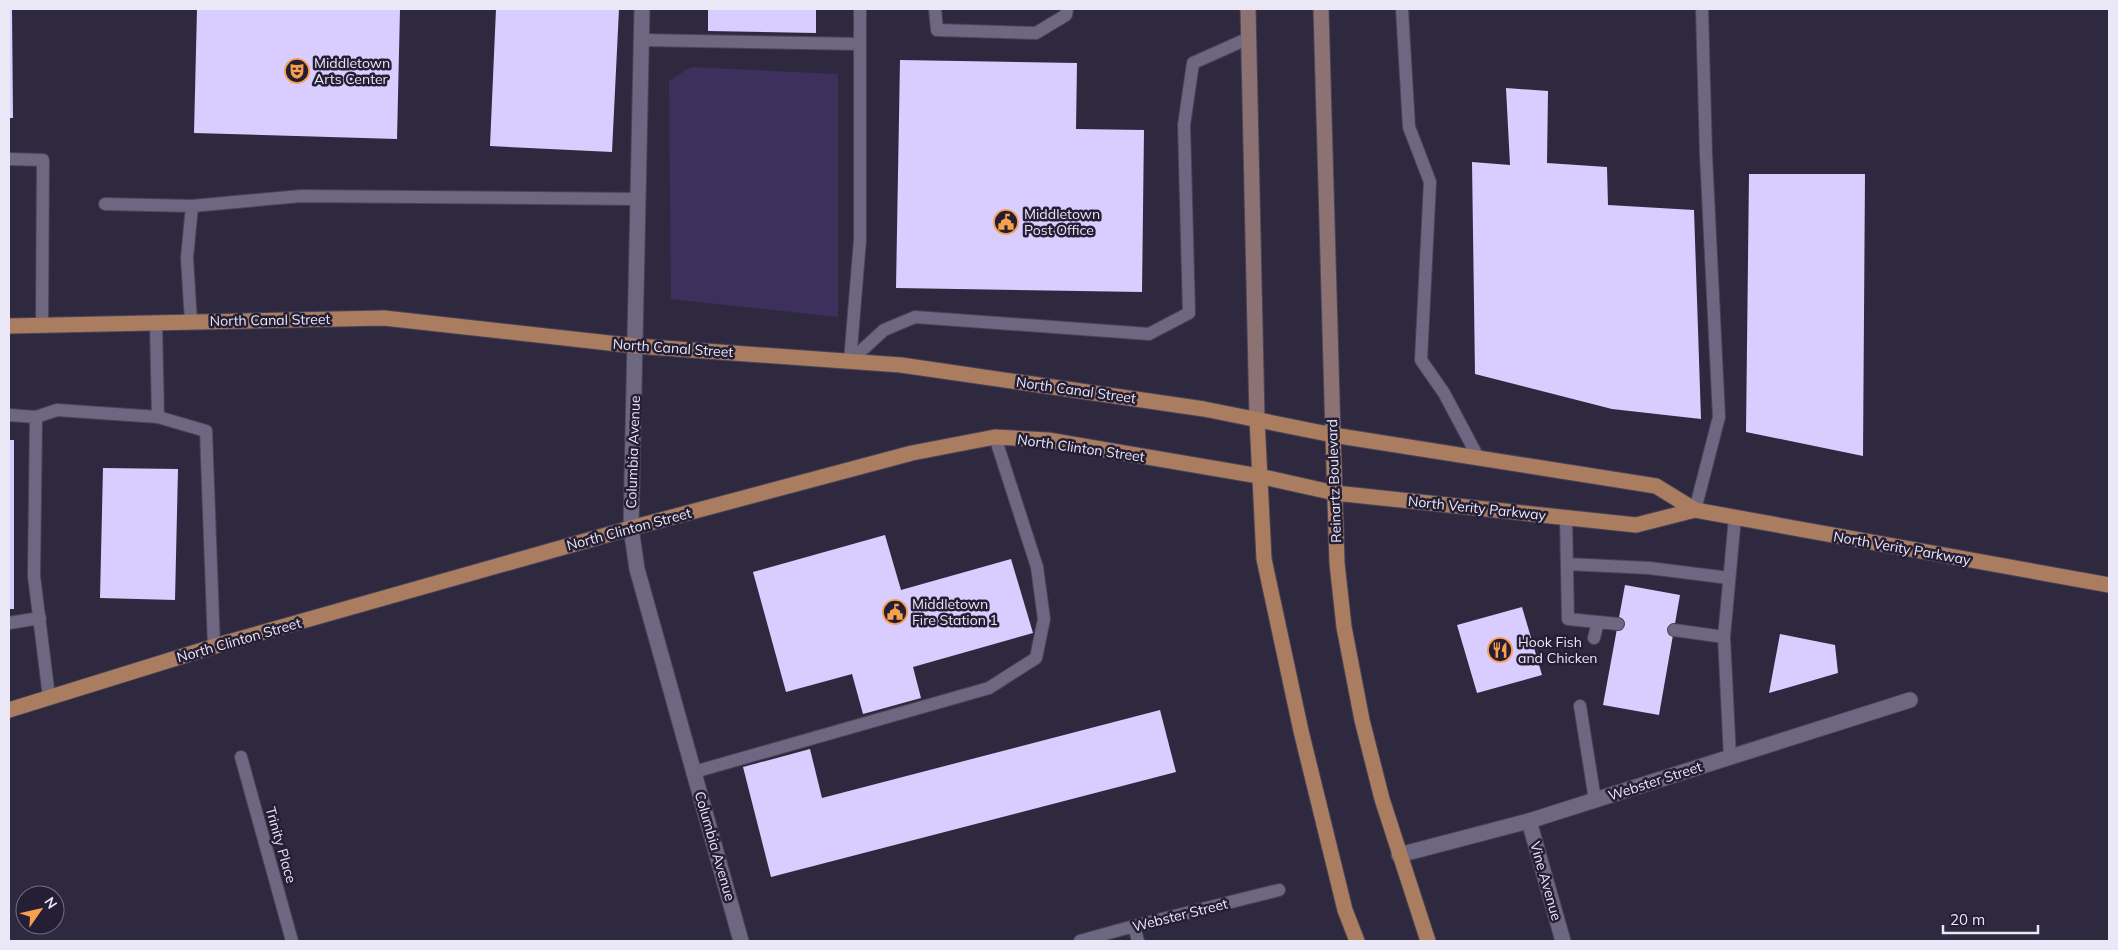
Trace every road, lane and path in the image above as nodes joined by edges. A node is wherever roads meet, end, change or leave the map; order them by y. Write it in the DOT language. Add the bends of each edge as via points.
graph roads {
  1 [pos="642,9"];
  2 [pos="860,9"];
  3 [pos="935,9"];
  4 [pos="1067,9"];
  5 [pos="1248,9"];
  6 [pos="1321,9"];
  7 [pos="1402,9"];
  8 [pos="1702,9"];
  9 [pos="1249,38"];
  10 [pos="641,40"];
  11 [pos="860,44"];
  12 [pos="9,159"];
  13 [pos="638,199"];
  14 [pos="105,204"];
  15 [pos="192,206"];
  16 [pos="191,322"];
  17 [pos="156,323"];
  18 [pos="42,325"];
  19 [pos="9,326"];
  20 [pos="636,346"];
  21 [pos="850,361"];
  22 [pos="9,415"];
  23 [pos="36,417"];
  24 [pos="158,417"];
  25 [pos="1257,419"];
  26 [pos="1333,435"];
  27 [pos="995,437"];
  28 [pos="1479,459"];
  29 [pos="1259,476"];
  30 [pos="1335,493"];
  31 [pos="1695,510"];
  32 [pos="1566,517"];
  33 [pos="1735,517"];
  34 [pos="631,528"];
  35 [pos="1567,564"];
  36 [pos="1728,578"];
  37 [pos="2109,585"];
  38 [pos="40,618"];
  39 [pos="9,622"];
  40 [pos="1598,622"];
  41 [pos="1618,624"];
  42 [pos="1674,630"];
  43 [pos="1724,637"];
  44 [pos="1594,638"];
  45 [pos="214,647"];
  46 [pos="50,697"];
  47 [pos="1910,700"];
  48 [pos="1580,706"];
  49 [pos="9,710"];
  50 [pos="240,757"];
  51 [pos="1730,758"];
  52 [pos="694,772"];
  53 [pos="1595,800"];
  54 [pos="1529,821"];
  55 [pos="1399,855"];
  56 [pos="1279,890"];
  57 [pos="1134,926"];
  58 [pos="292,941"];
  59 [pos="741,941"];
  60 [pos="1080,941"];
  61 [pos="1138,941"];
  62 [pos="1358,941"];
  63 [pos="1428,941"];
  64 [pos="1563,941"];
  1 -- 10 [label="street, Columbia Avenue"];
  2 -- 11 [label="lane"];
  3 -- 4 [label="lane" via="937,30 1036,33 1066,15"];
  5 -- 9 [label="main road"];
  6 -- 26 [label="main road, Reinartz Boulevard"];
  7 -- 28 [label="lane" via="1409,127 1430,182 1421,360 1444,393"];
  8 -- 31 [label="lane" via="1719,417"];
  9 -- 21 [label="lane" via="1193,62 1184,125 1189,313 1149,334 915,317 884,330"];
  9 -- 25 [label="main road"];
  10 -- 11 [label="lane"];
  10 -- 13 [label="street, Columbia Avenue"];
  11 -- 21 [label="lane" via="860,240"];
  12 -- 18 [label="lane" via="43,160"];
  13 -- 15 [label="lane" via="301,196"];
  13 -- 20 [label="street, Columbia Avenue"];
  14 -- 15 [label="lane"];
  15 -- 16 [label="lane" via="187,258"];
  16 -- 17 [label="main road, North Canal Street"];
  16 -- 20 [label="main road, North Canal Street" via="384,318"];
  17 -- 18 [label="main road, North Canal Street"];
  17 -- 24 [label="lane"];
  18 -- 19 [label="main road, North Canal Street"];
  20 -- 21 [label="main road, North Canal Street"];
  20 -- 34 [label="street, Columbia Avenue"];
  21 -- 25 [label="main road, North Canal Street" via="901,364"];
  22 -- 23 [label="lane"];
  23 -- 24 [label="lane" via="57,410"];
  23 -- 38 [label="lane" via="34,576"];
  24 -- 45 [label="lane" via="206,431"];
  25 -- 26 [label="main road, North Canal Street"];
  25 -- 29 [label="main road"];
  26 -- 28 [label="main road, North Verity Parkway"];
  26 -- 30 [label="main road, Reinartz Boulevard"];
  27 -- 29 [label="main road, North Clinton Street" via="1048,440"];
  27 -- 34 [label="main road, North Clinton Street" via="912,453"];
  27 -- 52 [label="lane" via="1037,567 1044,619 1036,658 989,688"];
  28 -- 31 [label="main road, North Verity Parkway" via="1656,486"];
  29 -- 30 [label="main road, North Verity Parkway"];
  29 -- 62 [label="main road" via="1264,559 1301,731 1345,910"];
  30 -- 32 [label="main road, North Verity Parkway"];
  30 -- 55 [label="main road, Reinartz Boulevard" via="1336,563 1344,627 1362,720"];
  31 -- 32 [label="main road, North Verity Parkway" via="1636,525"];
  31 -- 33 [label="main road, North Verity Parkway"];
  32 -- 35 [label="lane"];
  33 -- 36 [label="lane"];
  33 -- 37 [label="main road, North Verity Parkway"];
  34 -- 45 [label="main road, North Clinton Street"];
  34 -- 52 [label="street, Columbia Avenue" via="637,569"];
  35 -- 36 [label="lane" via="1649,568"];
  35 -- 40 [label="lane" via="1568,619"];
  36 -- 43 [label="lane"];
  38 -- 39 [label="lane"];
  38 -- 46 [label="lane"];
  40 -- 41 [label="lane"];
  40 -- 44 [label="lane"];
  42 -- 43 [label="lane"];
  43 -- 51 [label="lane"];
  45 -- 46 [label="main road, North Clinton Street"];
  46 -- 49 [label="main road, North Clinton Street"];
  47 -- 51 [label="street, Webster Street"];
  48 -- 53 [label="lane"];
  50 -- 58 [label="lane, Trinity Place"];
  51 -- 53 [label="street, Webster Street"];
  52 -- 59 [label="street, Columbia Avenue"];
  53 -- 54 [label="street, Webster Street"];
  54 -- 55 [label="street, Webster Street"];
  54 -- 64 [label="street, Vine Avenue"];
  55 -- 63 [label="main road, Reinartz Boulevard"];
  56 -- 57 [label="lane, Webster Street"];
  57 -- 60 [label="lane, Webster Street"];
  57 -- 61 [label="lane"];
}
